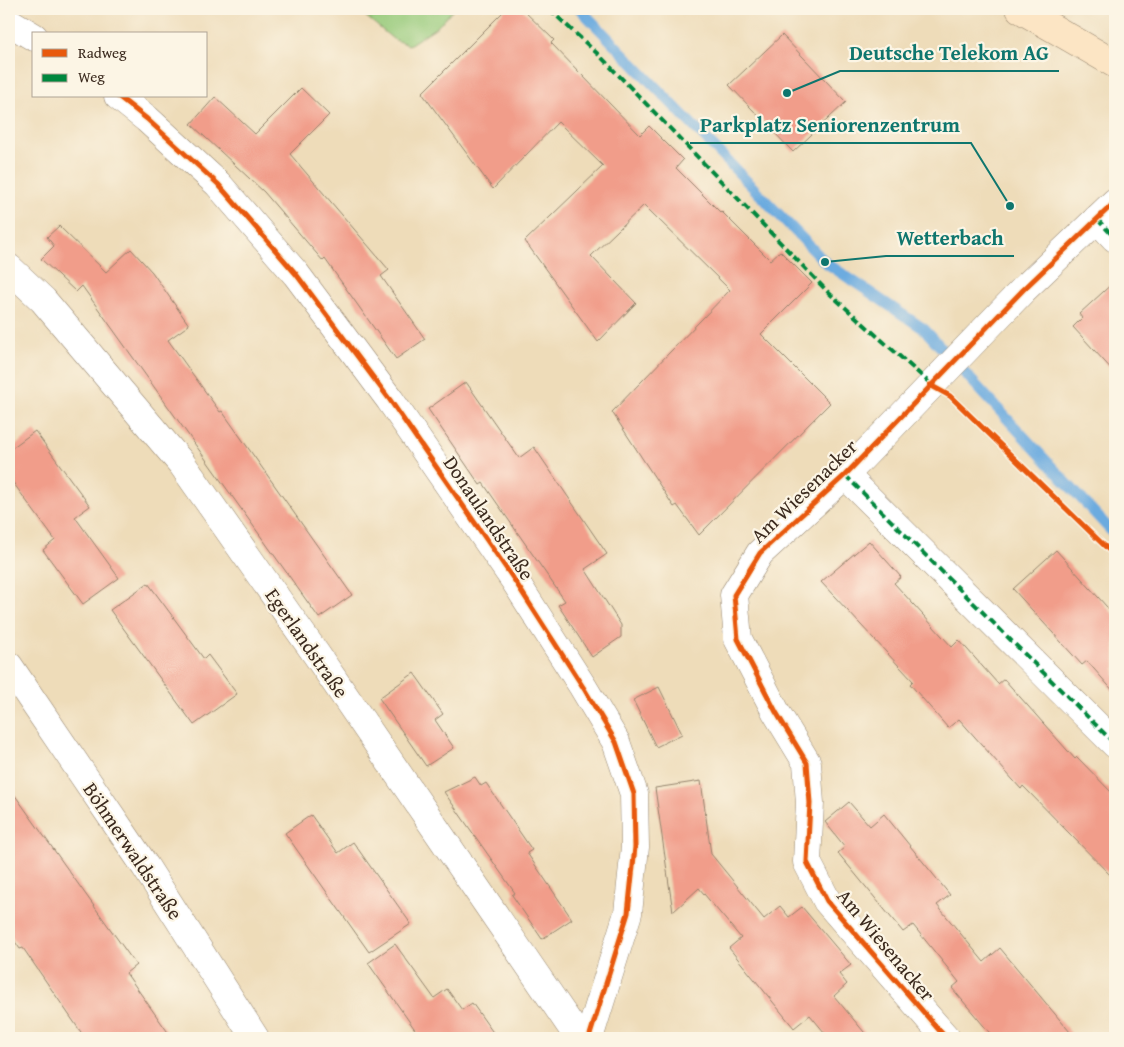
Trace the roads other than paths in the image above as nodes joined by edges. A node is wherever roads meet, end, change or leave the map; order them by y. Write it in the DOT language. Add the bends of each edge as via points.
graph roads {
  1 [pos="1020,9"];
  2 [pos="9,22"];
  3 [pos="32,35"];
  4 [pos="1115,64"];
  5 [pos="121,98"];
  6 [pos="1109,220"];
  7 [pos="9,268"];
  8 [pos="845,474"];
  9 [pos="9,666"];
  10 [pos="1115,744"];
  11 [pos="255,1038"];
  12 [pos="579,1038"];
  13 [pos="589,1038"];
  14 [pos="946,1038"];
  1 -- 4 [label="main road"];
  2 -- 3 [label="street"];
  5 -- 13 [label="street, Donaulandstraße" via="218,184 296,274 390,400 513,578 616,742 634,794 635,847 628,913"];
  6 -- 8 [label="street, Am Wiesenacker" via="979,335"];
  7 -- 12 [label="street, Egerlandstraße" via="43,300 182,464"];
  8 -- 10 [label="street, Am Wiesenacker"];
  8 -- 14 [label="street, Am Wiesenacker" via="760,553 734,595 738,639 807,763 810,804 807,862 827,901"];
  9 -- 11 [label="street, Böhmerwaldstraße" via="145,866"];
}
